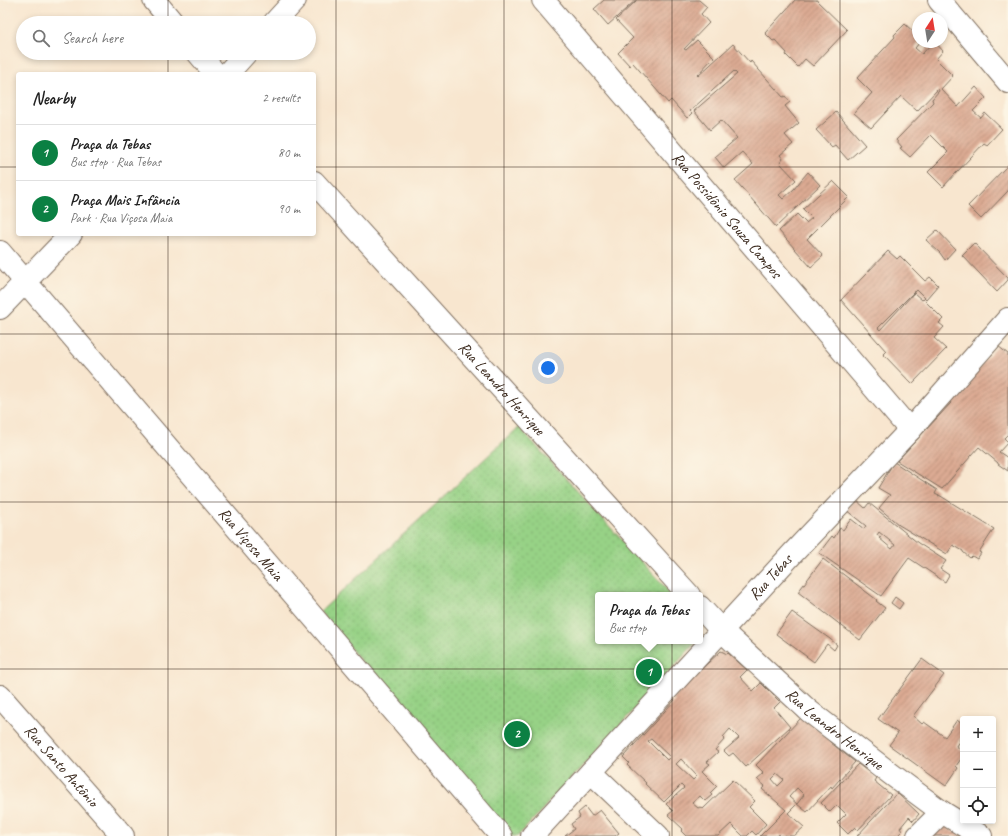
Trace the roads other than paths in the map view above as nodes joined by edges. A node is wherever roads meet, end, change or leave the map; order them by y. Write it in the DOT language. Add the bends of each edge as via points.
graph roads {
  1 [pos="154,0"];
  2 [pos="296,0"];
  3 [pos="543,0"];
  4 [pos="939,0"];
  5 [pos="167,16"];
  6 [pos="281,16"];
  7 [pos="204,60"];
  8 [pos="240,60"];
  9 [pos="214,72"];
  10 [pos="229,72"];
  11 [pos="1008,82"];
  12 [pos="316,184"];
  13 [pos="69,236"];
  14 [pos="0,252"];
  15 [pos="25,281"];
  16 [pos="0,308"];
  17 [pos="1006,325"];
  18 [pos="910,430"];
  19 [pos="686,592"];
  20 [pos="703,610"];
  21 [pos="721,630"];
  22 [pos="0,696"];
  23 [pos="591,772"];
  24 [pos="942,812"];
  25 [pos="123,836"];
  26 [pos="501,836"];
  27 [pos="532,836"];
  28 [pos="658,836"];
  29 [pos="918,836"];
  30 [pos="981,836"];
  1 -- 5 [label="street"];
  2 -- 6 [label="street"];
  3 -- 18 [label="street, Rua Possidônio Souza Campos"];
  4 -- 11 [label="street"];
  7 -- 9 [label="street"];
  8 -- 10 [label="street"];
  12 -- 19 [label="street, Rua Leandro Henrique"];
  13 -- 15 [label="street"];
  14 -- 15 [label="street, Rua Viçosa Maia"];
  15 -- 16 [label="street"];
  15 -- 26 [label="street, Rua Viçosa Maia"];
  17 -- 18 [label="street, Rua Tebas"];
  18 -- 21 [label="street, Rua Tebas"];
  20 -- 21 [label="street, Rua Leandro Henrique"];
  21 -- 23 [label="street, Rua Tebas"];
  21 -- 24 [label="street, Rua Leandro Henrique" via="809,711"];
  22 -- 25 [label="street, Rua Santo Antônio"];
  23 -- 27 [label="street, Rua Tebas"];
  23 -- 28 [label="street"];
  24 -- 29 [label="street"];
  24 -- 30 [label="street, Rua Leandro Henrique"];
}
